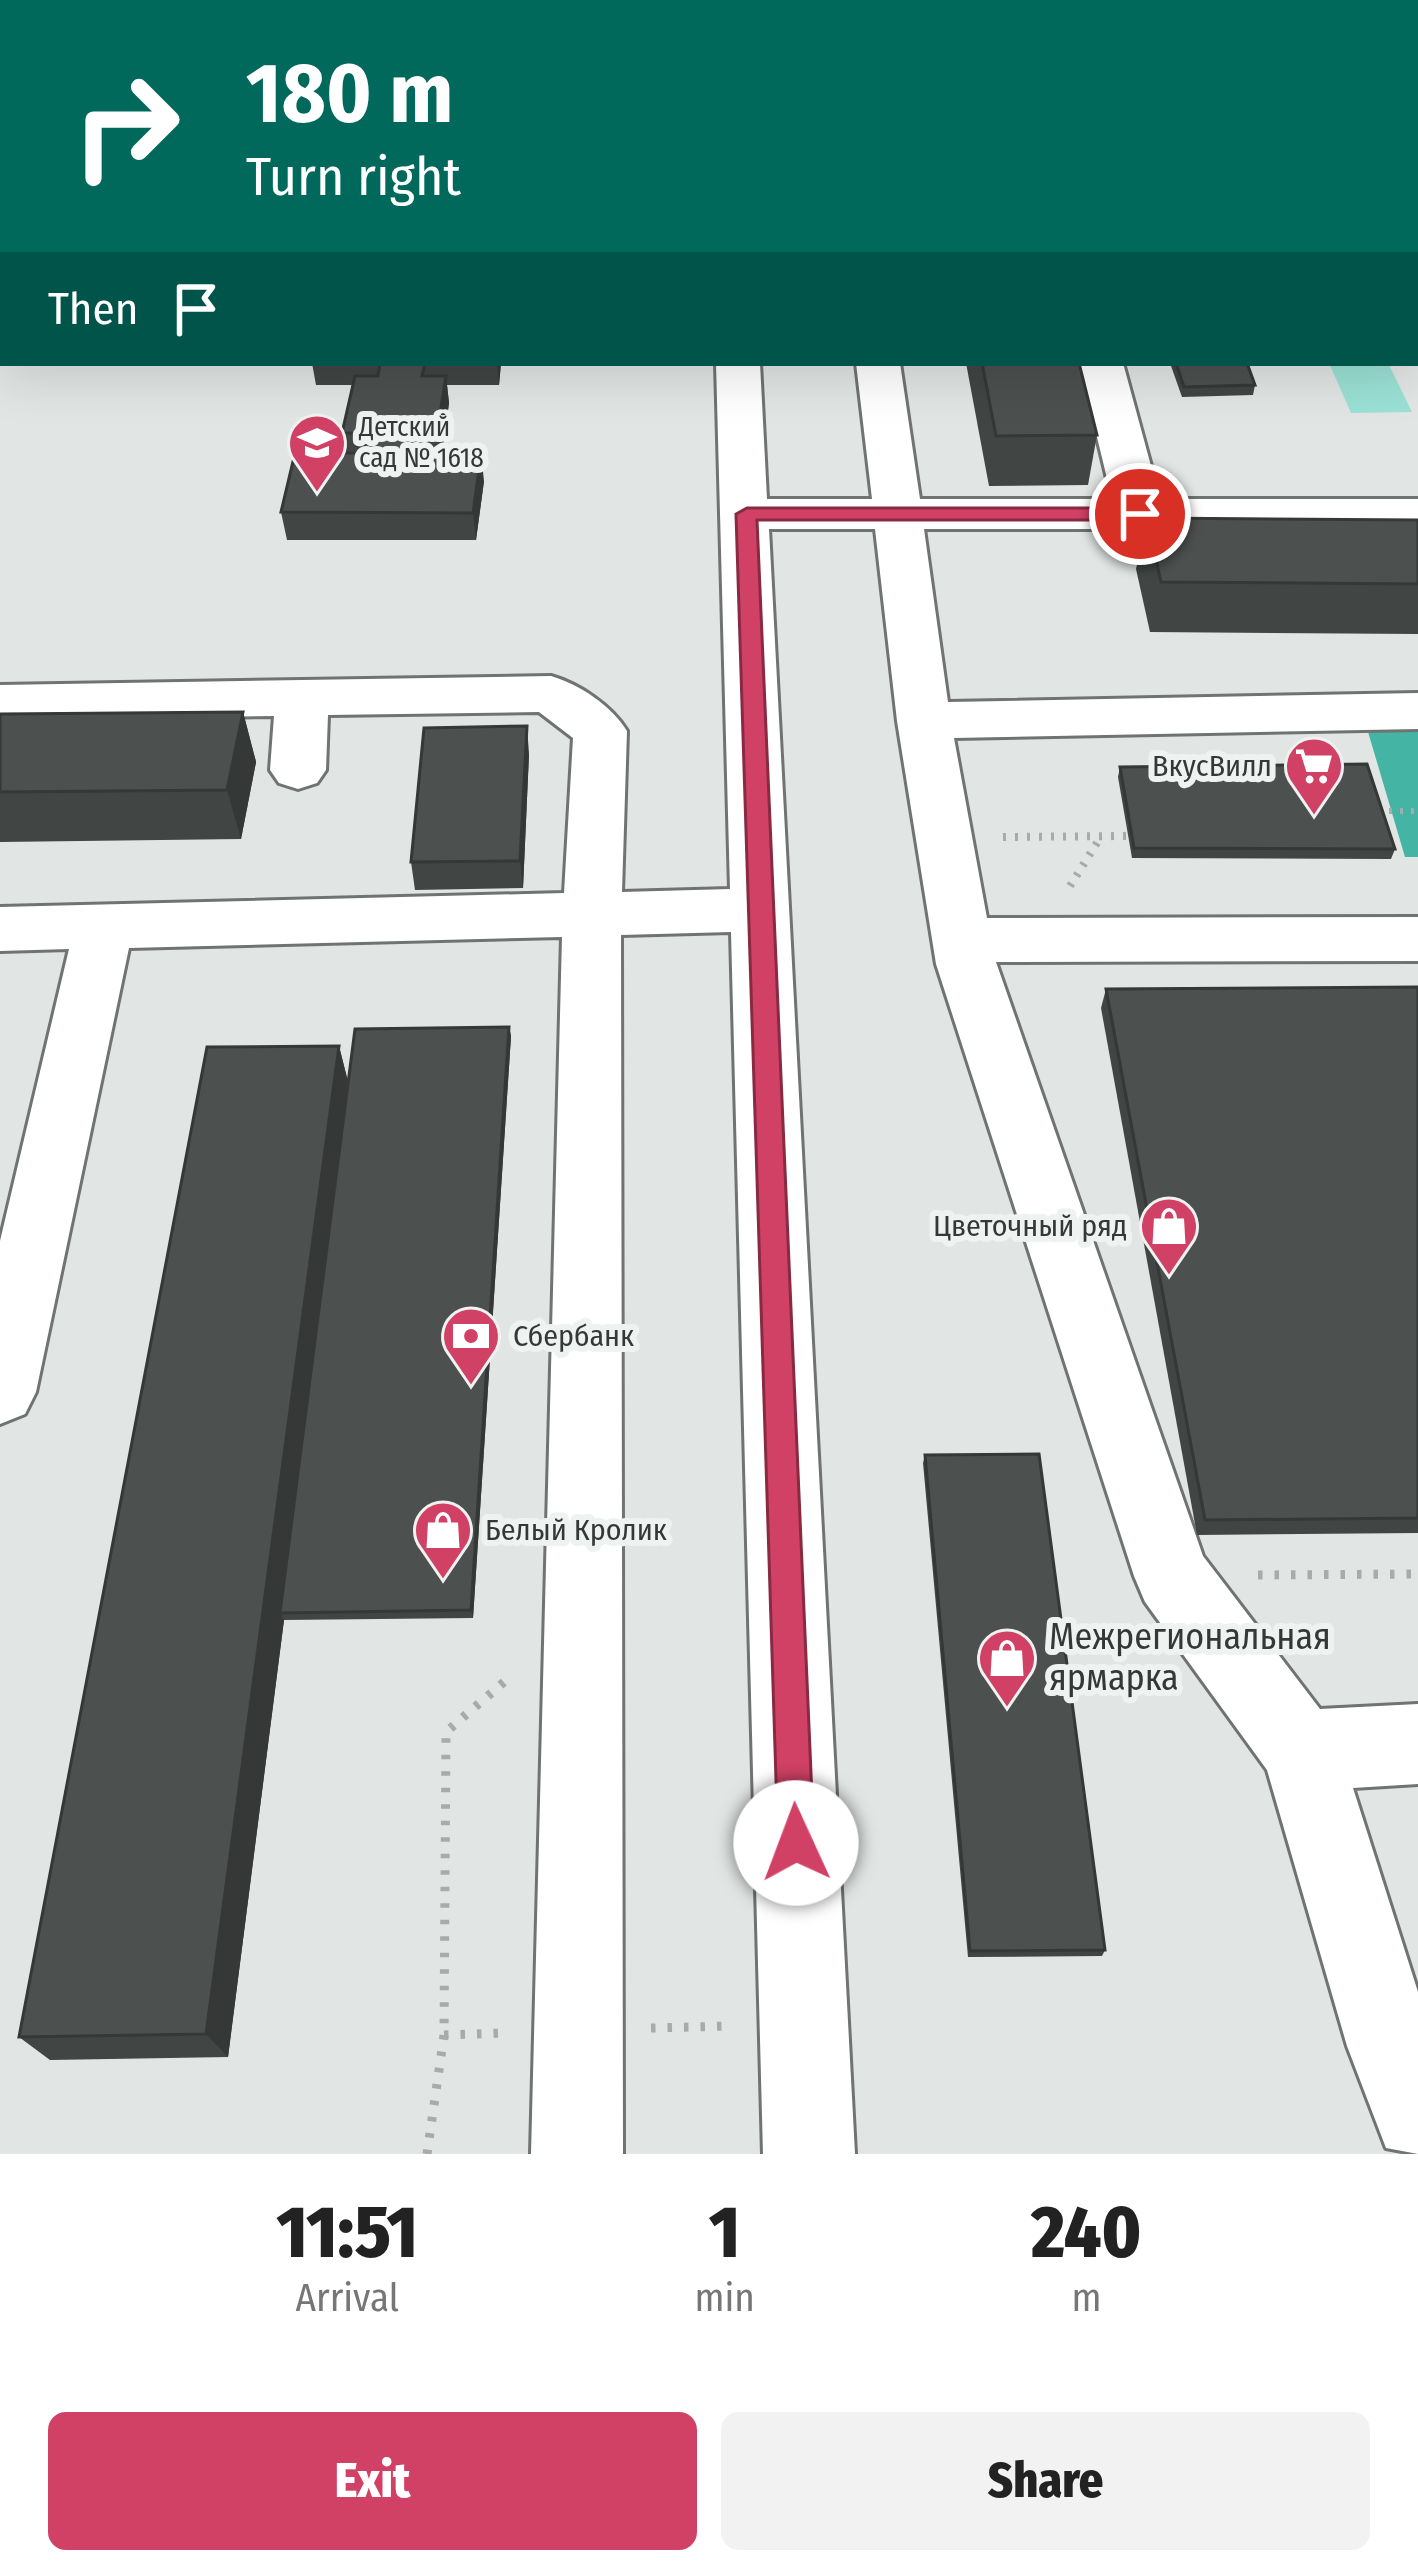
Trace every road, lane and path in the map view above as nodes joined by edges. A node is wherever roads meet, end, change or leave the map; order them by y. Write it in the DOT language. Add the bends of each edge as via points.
graph roads {
  1 [pos="738,366"];
  2 [pos="878,366"];
  3 [pos="1102,366"];
  4 [pos="747,514"];
  5 [pos="900,514"];
  6 [pos="1140,514"];
  7 [pos="1418,514"];
  8 [pos="302,697"];
  9 [pos="0,703"];
  10 [pos="1418,711"];
  11 [pos="924,721"];
  12 [pos="298,770"];
  13 [pos="1376,811"];
  14 [pos="1418,811"];
  15 [pos="1127,836"];
  16 [pos="944,837"];
  17 [pos="762,910"];
  18 [pos="592,918"];
  19 [pos="104,925"];
  20 [pos="0,929"];
  21 [pos="1418,939"];
  22 [pos="962,940"];
  23 [pos="0,1392"];
  24 [pos="1418,1574"];
  25 [pos="1172,1576"];
  26 [pos="1418,1744"];
  27 [pos="1300,1750"];
  28 [pos="1418,2116"];
  29 [pos="577,2154"];
  30 [pos="809,2154"];
  1 -- 4 [label="street"];
  2 -- 5 [label="street"];
  3 -- 6 [label="street"];
  4 -- 5 [label="street"];
  4 -- 17 [label="street"];
  5 -- 6 [label="street"];
  5 -- 11 [label="street"];
  6 -- 7 [label="street"];
  8 -- 9 [label="street"];
  8 -- 12 [label="street"];
  8 -- 18 [label="street" via="551,694 600,731"];
  10 -- 11 [label="street"];
  11 -- 16 [label="street"];
  13 -- 14 [label="path"];
  15 -- 16 [label="path"];
  16 -- 22 [label="street"];
  17 -- 18 [label="street"];
  17 -- 30 [label="street"];
  18 -- 19 [label="street"];
  18 -- 29 [label="street"];
  19 -- 20 [label="street"];
  19 -- 23 [label="street"];
  21 -- 22 [label="street"];
  22 -- 25 [label="street"];
  24 -- 25 [label="path"];
  25 -- 27 [label="street"];
  26 -- 27 [label="street"];
  27 -- 28 [label="street"];
}
